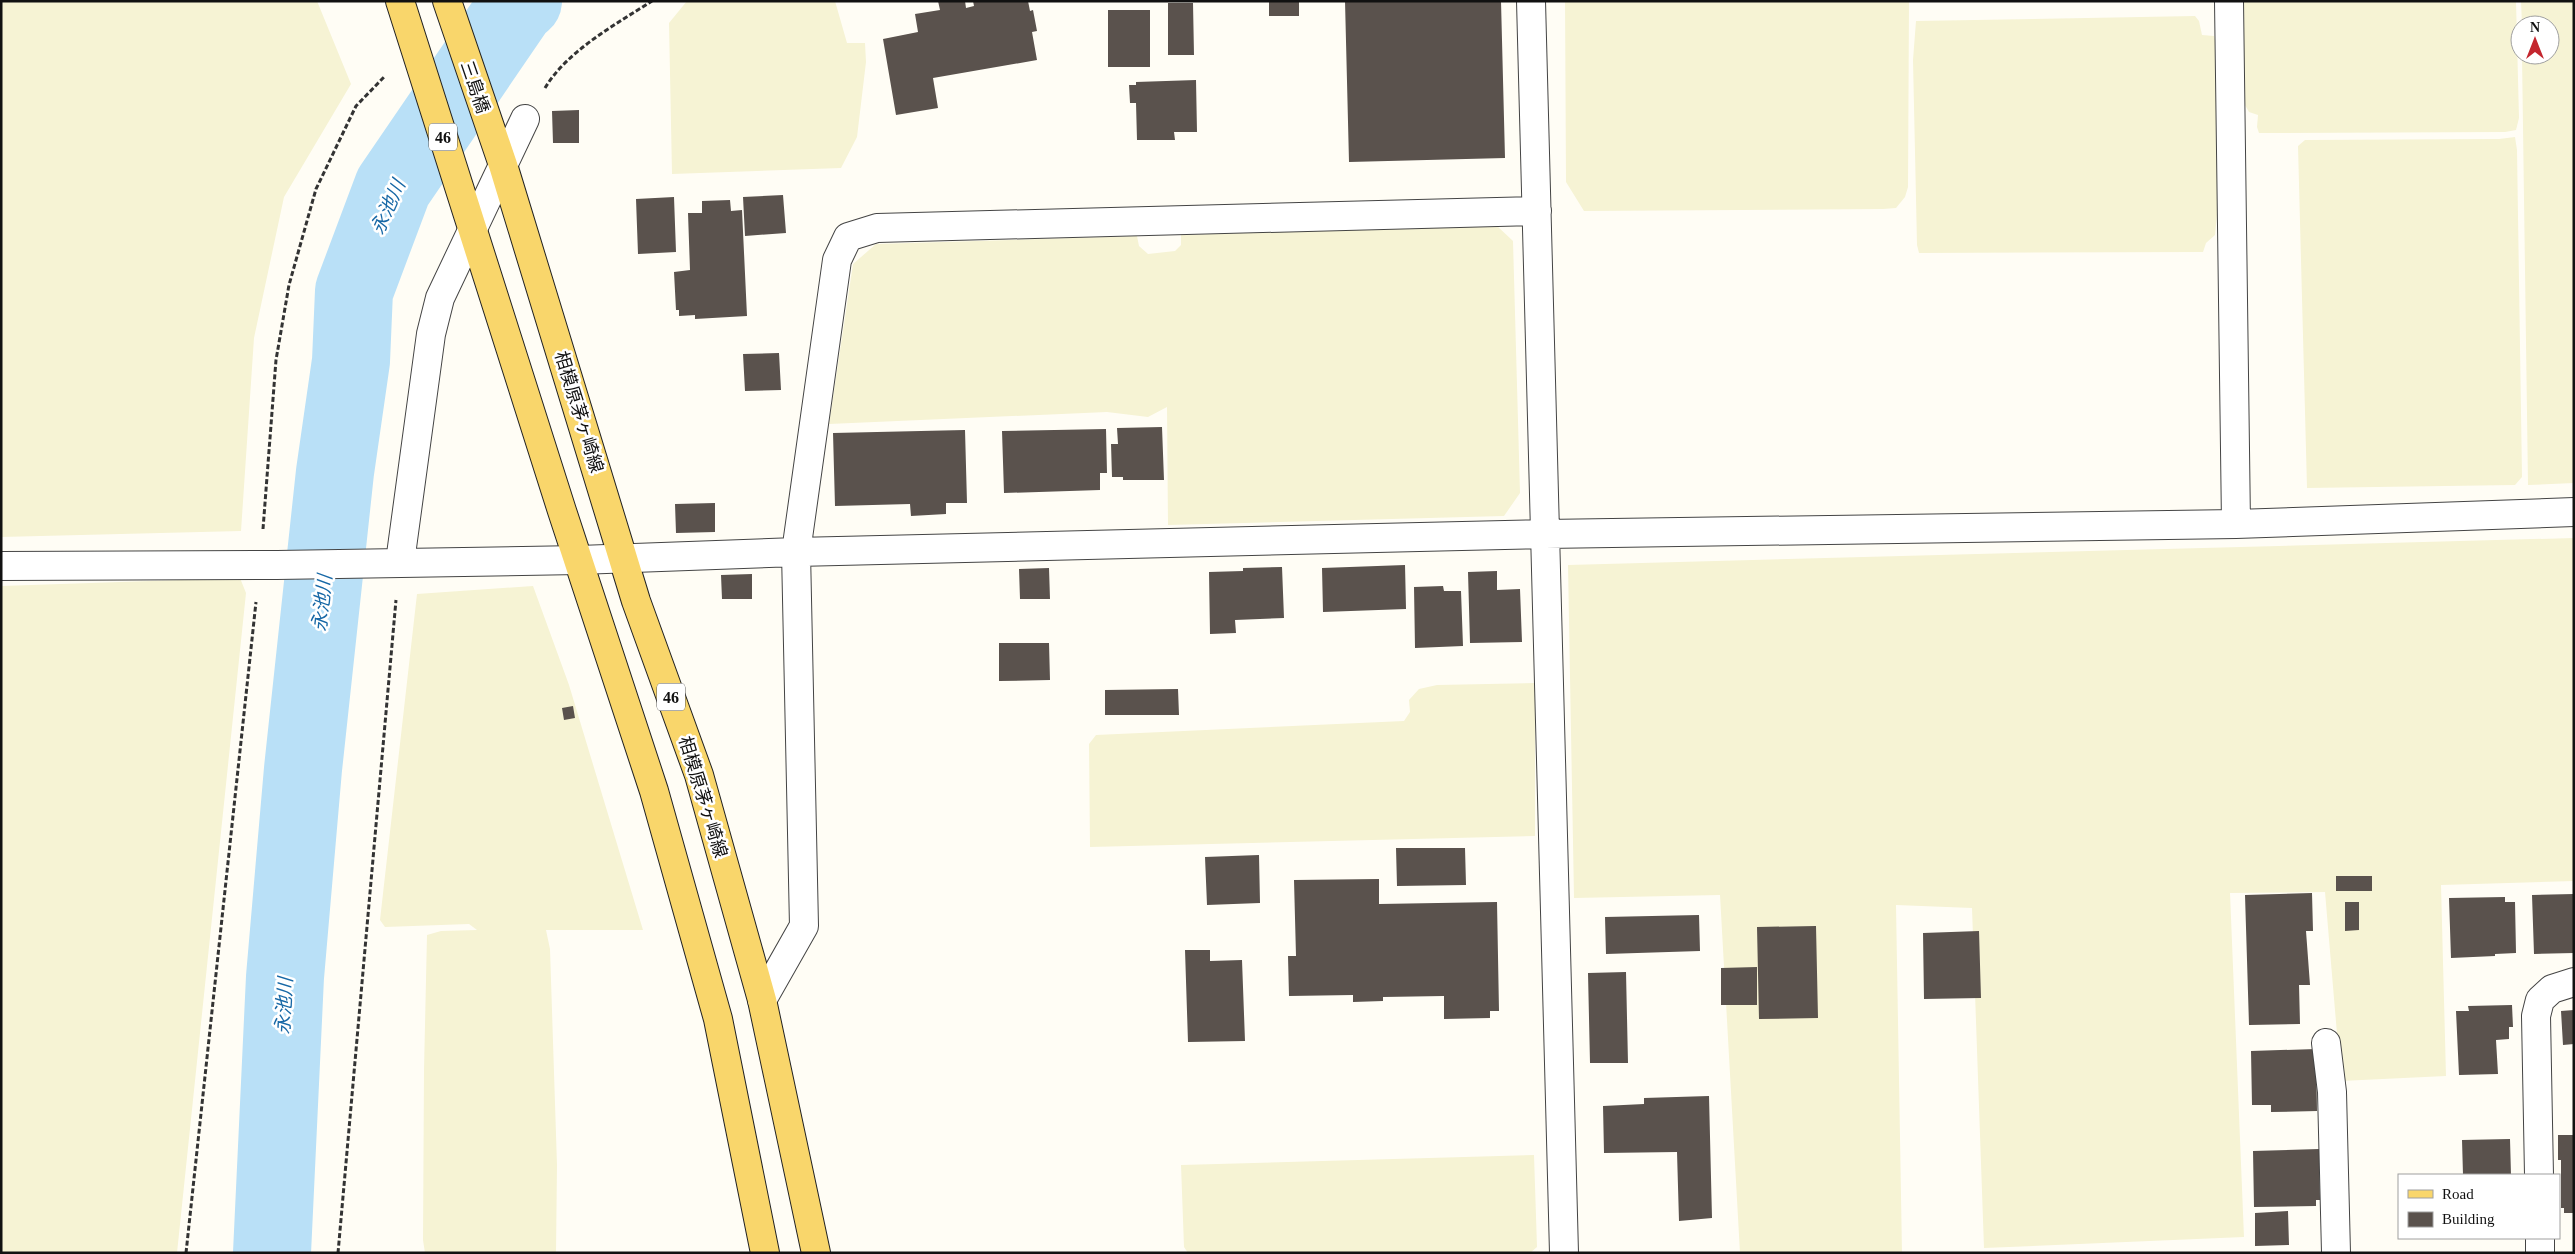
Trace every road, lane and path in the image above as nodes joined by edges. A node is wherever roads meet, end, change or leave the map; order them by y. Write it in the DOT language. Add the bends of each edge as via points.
graph roads {
  1 [pos="400,1"];
  2 [pos="652,1"];
  3 [pos="1531,1"];
  4 [pos="2228,1"];
  5 [pos="450,12"];
  6 [pos="417,54"];
  7 [pos="525,119"];
  8 [pos="500,157"];
  9 [pos="1537,211"];
  10 [pos="469,220"];
  11 [pos="2574,512"];
  12 [pos="2236,524"];
  13 [pos="1545,534"];
  14 [pos="796,552"];
  15 [pos="624,559"];
  16 [pos="579,560"];
  17 [pos="395,562"];
  18 [pos="269,565"];
  19 [pos="1,566"];
  20 [pos="2574,982"];
  21 [pos="762,1000"];
  22 [pos="2326,1043"];
  23 [pos="2539,1174"];
  24 [pos="2540,1239"];
  25 [pos="186,1253"];
  26 [pos="338,1253"];
  27 [pos="765,1253"];
  28 [pos="816,1253"];
  29 [pos="1564,1253"];
  30 [pos="2336,1253"];
  31 [pos="2540,1253"];
  1 -- 6 [label="main road, 46"];
  2 -- 7 [label="path" via="595,38 552,76"];
  3 -- 9 [label="street"];
  4 -- 12 [label="street"];
  5 -- 8 [label="main road, 三島橋 / 46"];
  6 -- 10 [label="main road, 46"];
  6 -- 18 [label="path" via="356,106 314,198 289,285 276,360"];
  7 -- 8 [label="street"];
  8 -- 10 [label="street"];
  8 -- 15 [label="main road, 相模原茅ヶ崎線 / 46"];
  9 -- 13 [label="street"];
  9 -- 14 [label="street" via="877,228 848,237 837,260"];
  10 -- 16 [label="main road, 46"];
  10 -- 17 [label="street" via="440,298 431,334"];
  11 -- 12 [label="street"];
  12 -- 13 [label="street"];
  13 -- 14 [label="street"];
  13 -- 29 [label="street"];
  14 -- 15 [label="street"];
  14 -- 21 [label="street" via="804,926"];
  15 -- 16 [label="street"];
  15 -- 21 [label="main road, 相模原茅ヶ崎線 / 46" via="699,775"];
  16 -- 17 [label="street"];
  16 -- 27 [label="main road, 46" via="654,791 718,1019"];
  17 -- 18 [label="street"];
  17 -- 26 [label="path"];
  18 -- 19 [label="street"];
  18 -- 25 [label="path"];
  20 -- 23 [label="street" via="2552,989 2540,1000 2536,1016"];
  21 -- 28 [label="main road, 相模原茅ヶ崎線 / 46"];
  22 -- 30 [label="street" via="2332,1092"];
  24 -- 31 [label="street"];
}
